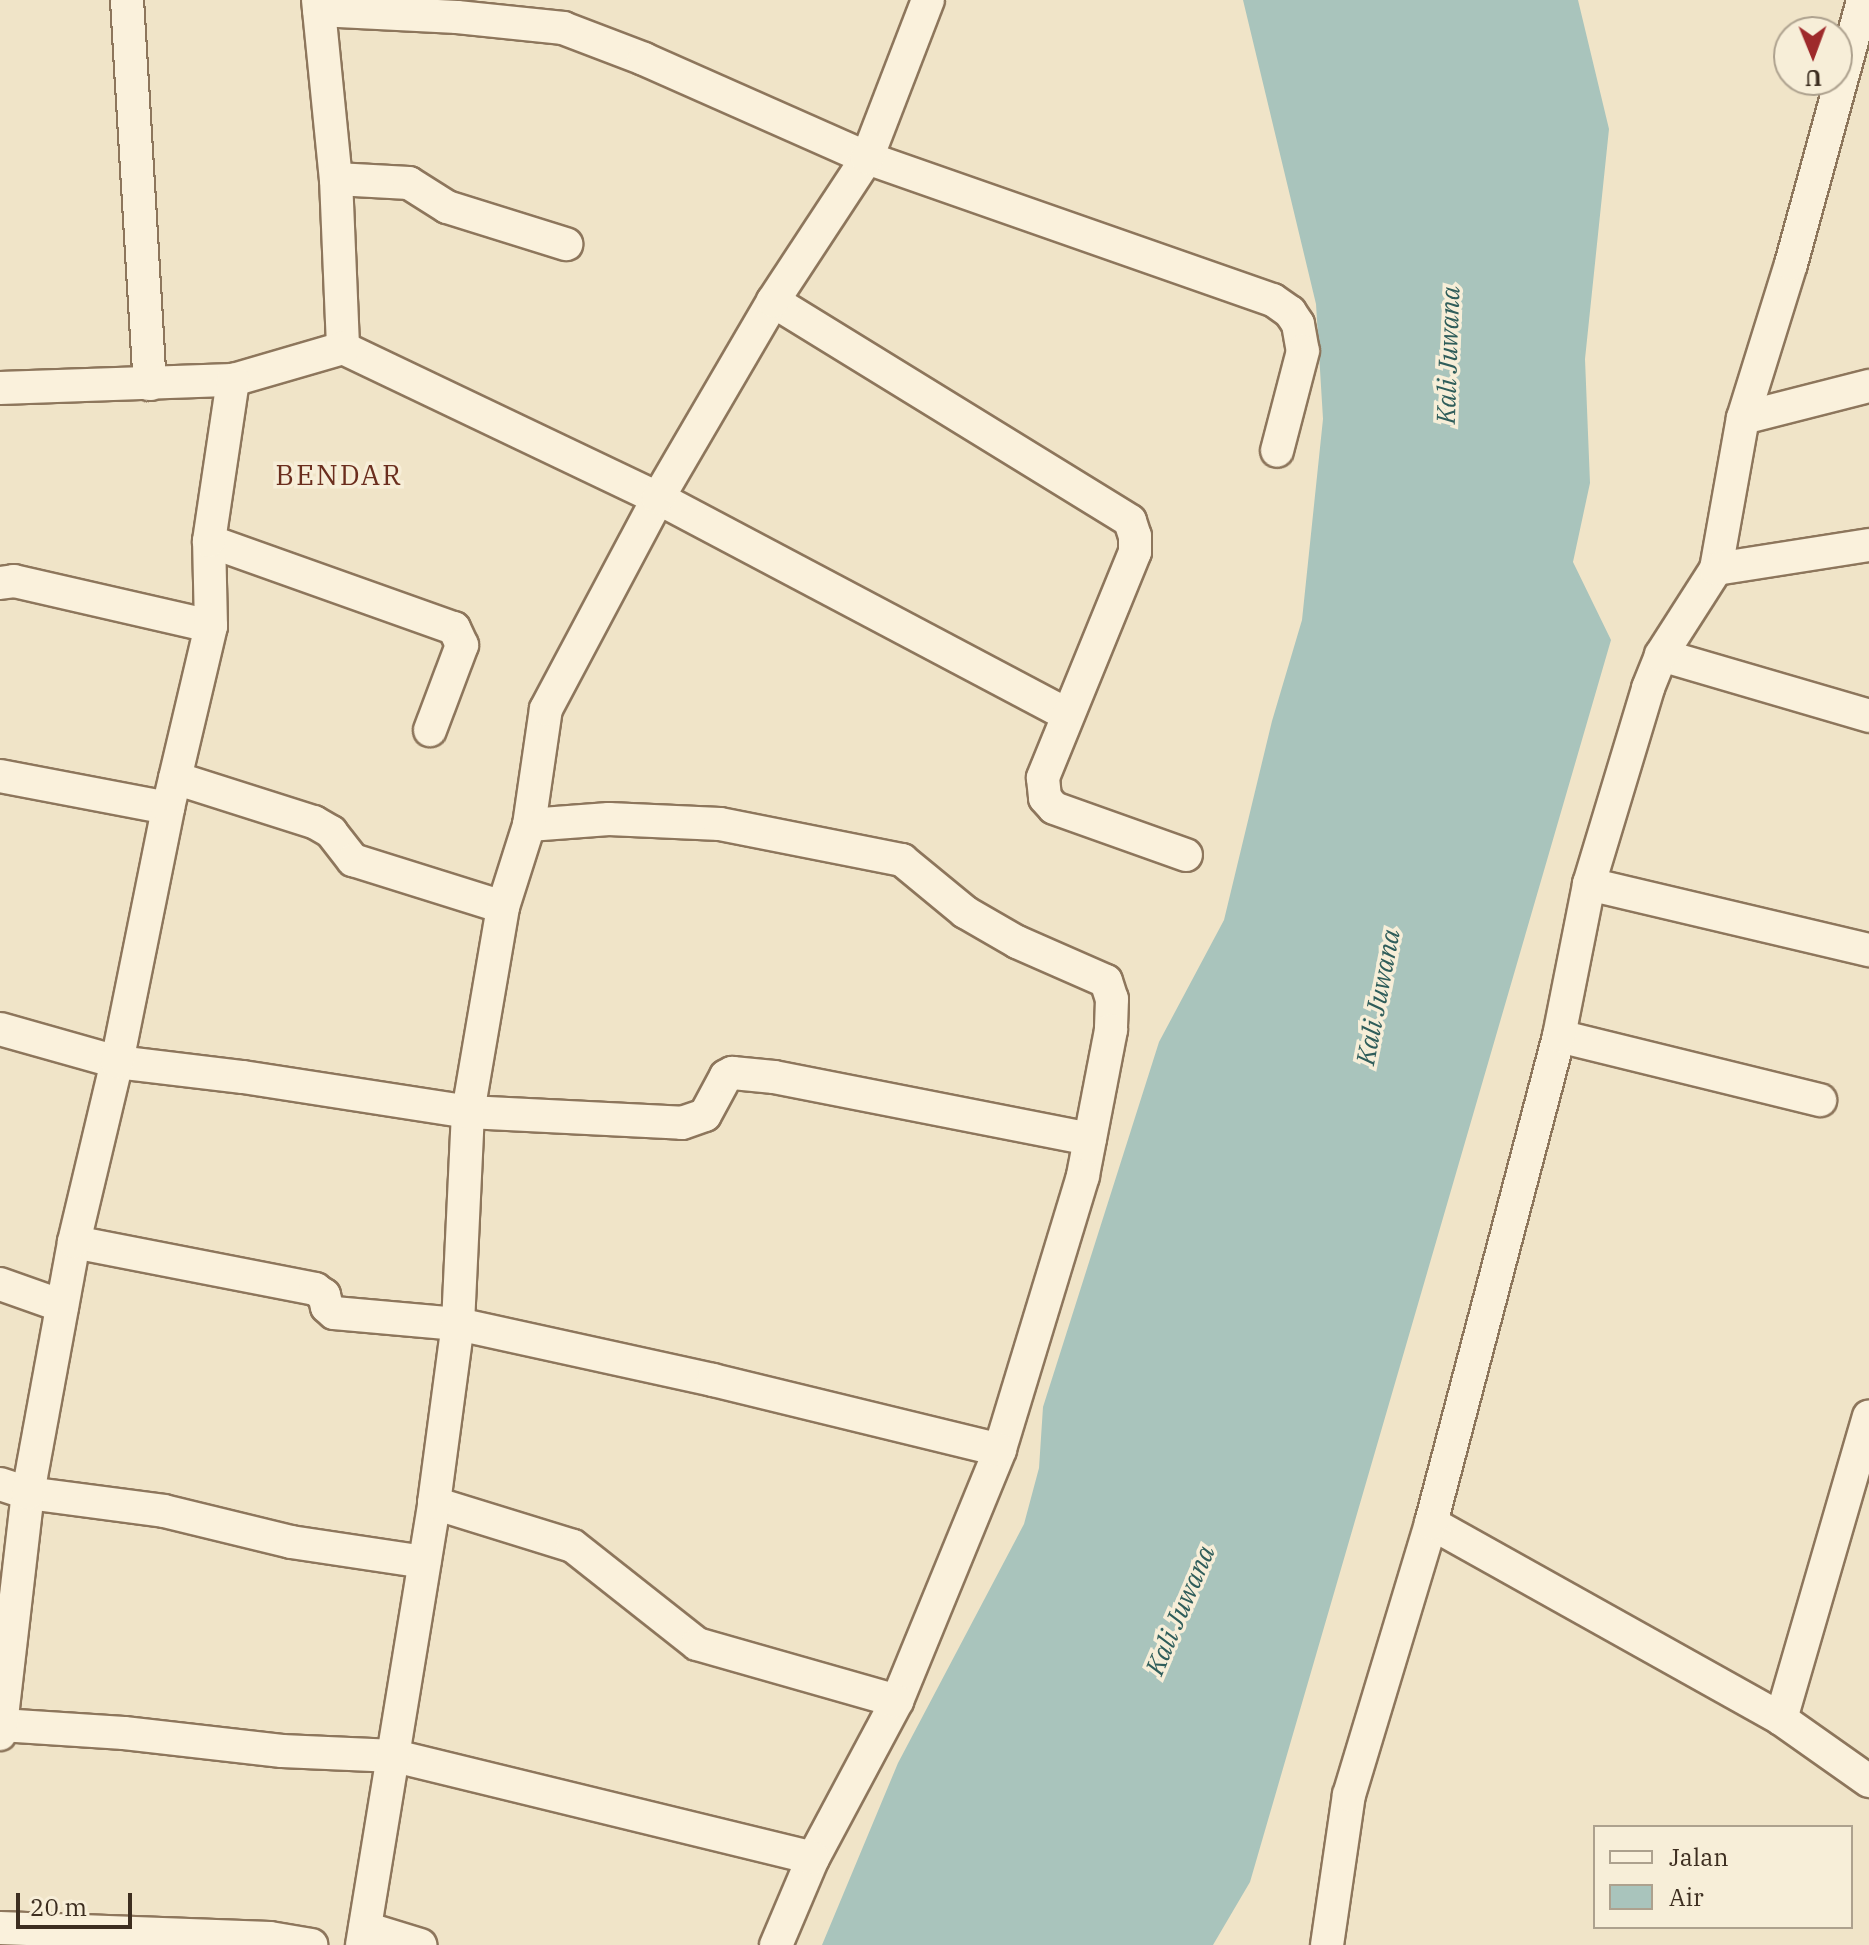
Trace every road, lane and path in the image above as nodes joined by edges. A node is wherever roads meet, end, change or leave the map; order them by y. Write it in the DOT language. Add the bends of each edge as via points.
graph roads {
  1 [pos="127,0"];
  2 [pos="928,0"];
  3 [pos="1863,0"];
  4 [pos="318,5"];
  5 [pos="867,158"];
  6 [pos="336,179"];
  7 [pos="566,244"];
  8 [pos="773,301"];
  9 [pos="343,348"];
  10 [pos="233,380"];
  11 [pos="150,384"];
  12 [pos="1869,386"];
  13 [pos="0,388"];
  14 [pos="1743,418"];
  15 [pos="1277,451"];
  16 [pos="658,498"];
  17 [pos="209,541"];
  18 [pos="1869,545"];
  19 [pos="1716,569"];
  20 [pos="0,583"];
  21 [pos="211,626"];
  22 [pos="1661,655"];
  23 [pos="1066,714"];
  24 [pos="1869,716"];
  25 [pos="430,730"];
  26 [pos="0,776"];
  27 [pos="171,793"];
  28 [pos="529,825"];
  29 [pos="1186,855"];
  30 [pos="1589,884"];
  31 [pos="503,907"];
  32 [pos="1869,950"];
  33 [pos="0,1029"];
  34 [pos="1559,1036"];
  35 [pos="117,1062"];
  36 [pos="1820,1100"];
  37 [pos="468,1112"];
  38 [pos="1090,1139"];
  39 [pos="74,1242"];
  40 [pos="0,1284"];
  41 [pos="62,1306"];
  42 [pos="458,1324"];
  43 [pos="1869,1417"];
  44 [pos="1000,1450"];
  45 [pos="14,1488"];
  46 [pos="434,1503"];
  47 [pos="1431,1523"];
  48 [pos="425,1562"];
  49 [pos="897,1701"];
  50 [pos="1781,1719"];
  51 [pos="1,1725"];
  52 [pos="0,1734"];
  53 [pos="395,1756"];
  54 [pos="1869,1781"];
  55 [pos="813,1858"];
  56 [pos="0,1928"];
  57 [pos="363,1936"];
  58 [pos="311,1945"];
  59 [pos="420,1945"];
  60 [pos="776,1945"];
  61 [pos="1327,1945"];
  1 -- 11 [label="street"];
  2 -- 5 [label="street"];
  3 -- 14 [label="street"];
  4 -- 5 [label="street" via="563,28"];
  4 -- 6 [label="street"];
  5 -- 8 [label="street"];
  5 -- 15 [label="street" via="1273,300 1290,312 1303,351"];
  6 -- 7 [label="street" via="409,183 447,207"];
  6 -- 9 [label="street"];
  8 -- 16 [label="street"];
  8 -- 23 [label="street" via="1130,521 1135,552"];
  9 -- 10 [label="street"];
  9 -- 16 [label="street"];
  10 -- 11 [label="street"];
  10 -- 17 [label="street"];
  11 -- 13 [label="street"];
  12 -- 14 [label="street"];
  14 -- 19 [label="street"];
  16 -- 23 [label="street"];
  16 -- 28 [label="street" via="546,709"];
  17 -- 21 [label="street"];
  17 -- 25 [label="street" via="454,628 462,645"];
  18 -- 19 [label="street"];
  19 -- 22 [label="street"];
  20 -- 21 [label="street" via="14,581"];
  21 -- 27 [label="street"];
  22 -- 24 [label="street"];
  22 -- 30 [label="street"];
  23 -- 29 [label="street" via="1043,778 1045,798 1054,808"];
  26 -- 27 [label="street"];
  27 -- 31 [label="street" via="314,822 331,832 353,860"];
  27 -- 35 [label="street"];
  28 -- 31 [label="street"];
  28 -- 38 [label="street" via="609,819 720,824 902,860 965,912 1017,942 1106,981 1112,999 1111,1030"];
  30 -- 32 [label="street"];
  30 -- 34 [label="street"];
  31 -- 37 [label="street"];
  33 -- 35 [label="street"];
  34 -- 36 [label="street"];
  34 -- 47 [label="street"];
  35 -- 37 [label="street"];
  35 -- 39 [label="street"];
  37 -- 38 [label="street" via="682,1123 705,1115 732,1073"];
  37 -- 42 [label="street"];
  38 -- 44 [label="street"];
  39 -- 41 [label="street"];
  39 -- 42 [label="street" via="315,1289 334,1313"];
  40 -- 41 [label="street"];
  41 -- 45 [label="street"];
  42 -- 44 [label="street"];
  42 -- 46 [label="street"];
  43 -- 50 [label="street"];
  44 -- 49 [label="street"];
  45 -- 48 [label="street" via="164,1511 291,1542"];
  45 -- 51 [label="street"];
  46 -- 48 [label="street"];
  46 -- 49 [label="street" via="573,1546 697,1644"];
  47 -- 50 [label="street"];
  47 -- 61 [label="street" via="1349,1795"];
  48 -- 53 [label="street"];
  49 -- 55 [label="street"];
  50 -- 54 [label="street"];
  51 -- 52 [label="street"];
  51 -- 53 [label="street"];
  53 -- 55 [label="street"];
  53 -- 57 [label="street"];
  55 -- 60 [label="street"];
  56 -- 58 [label="street" via="270,1938"];
  57 -- 59 [label="street"];
}
